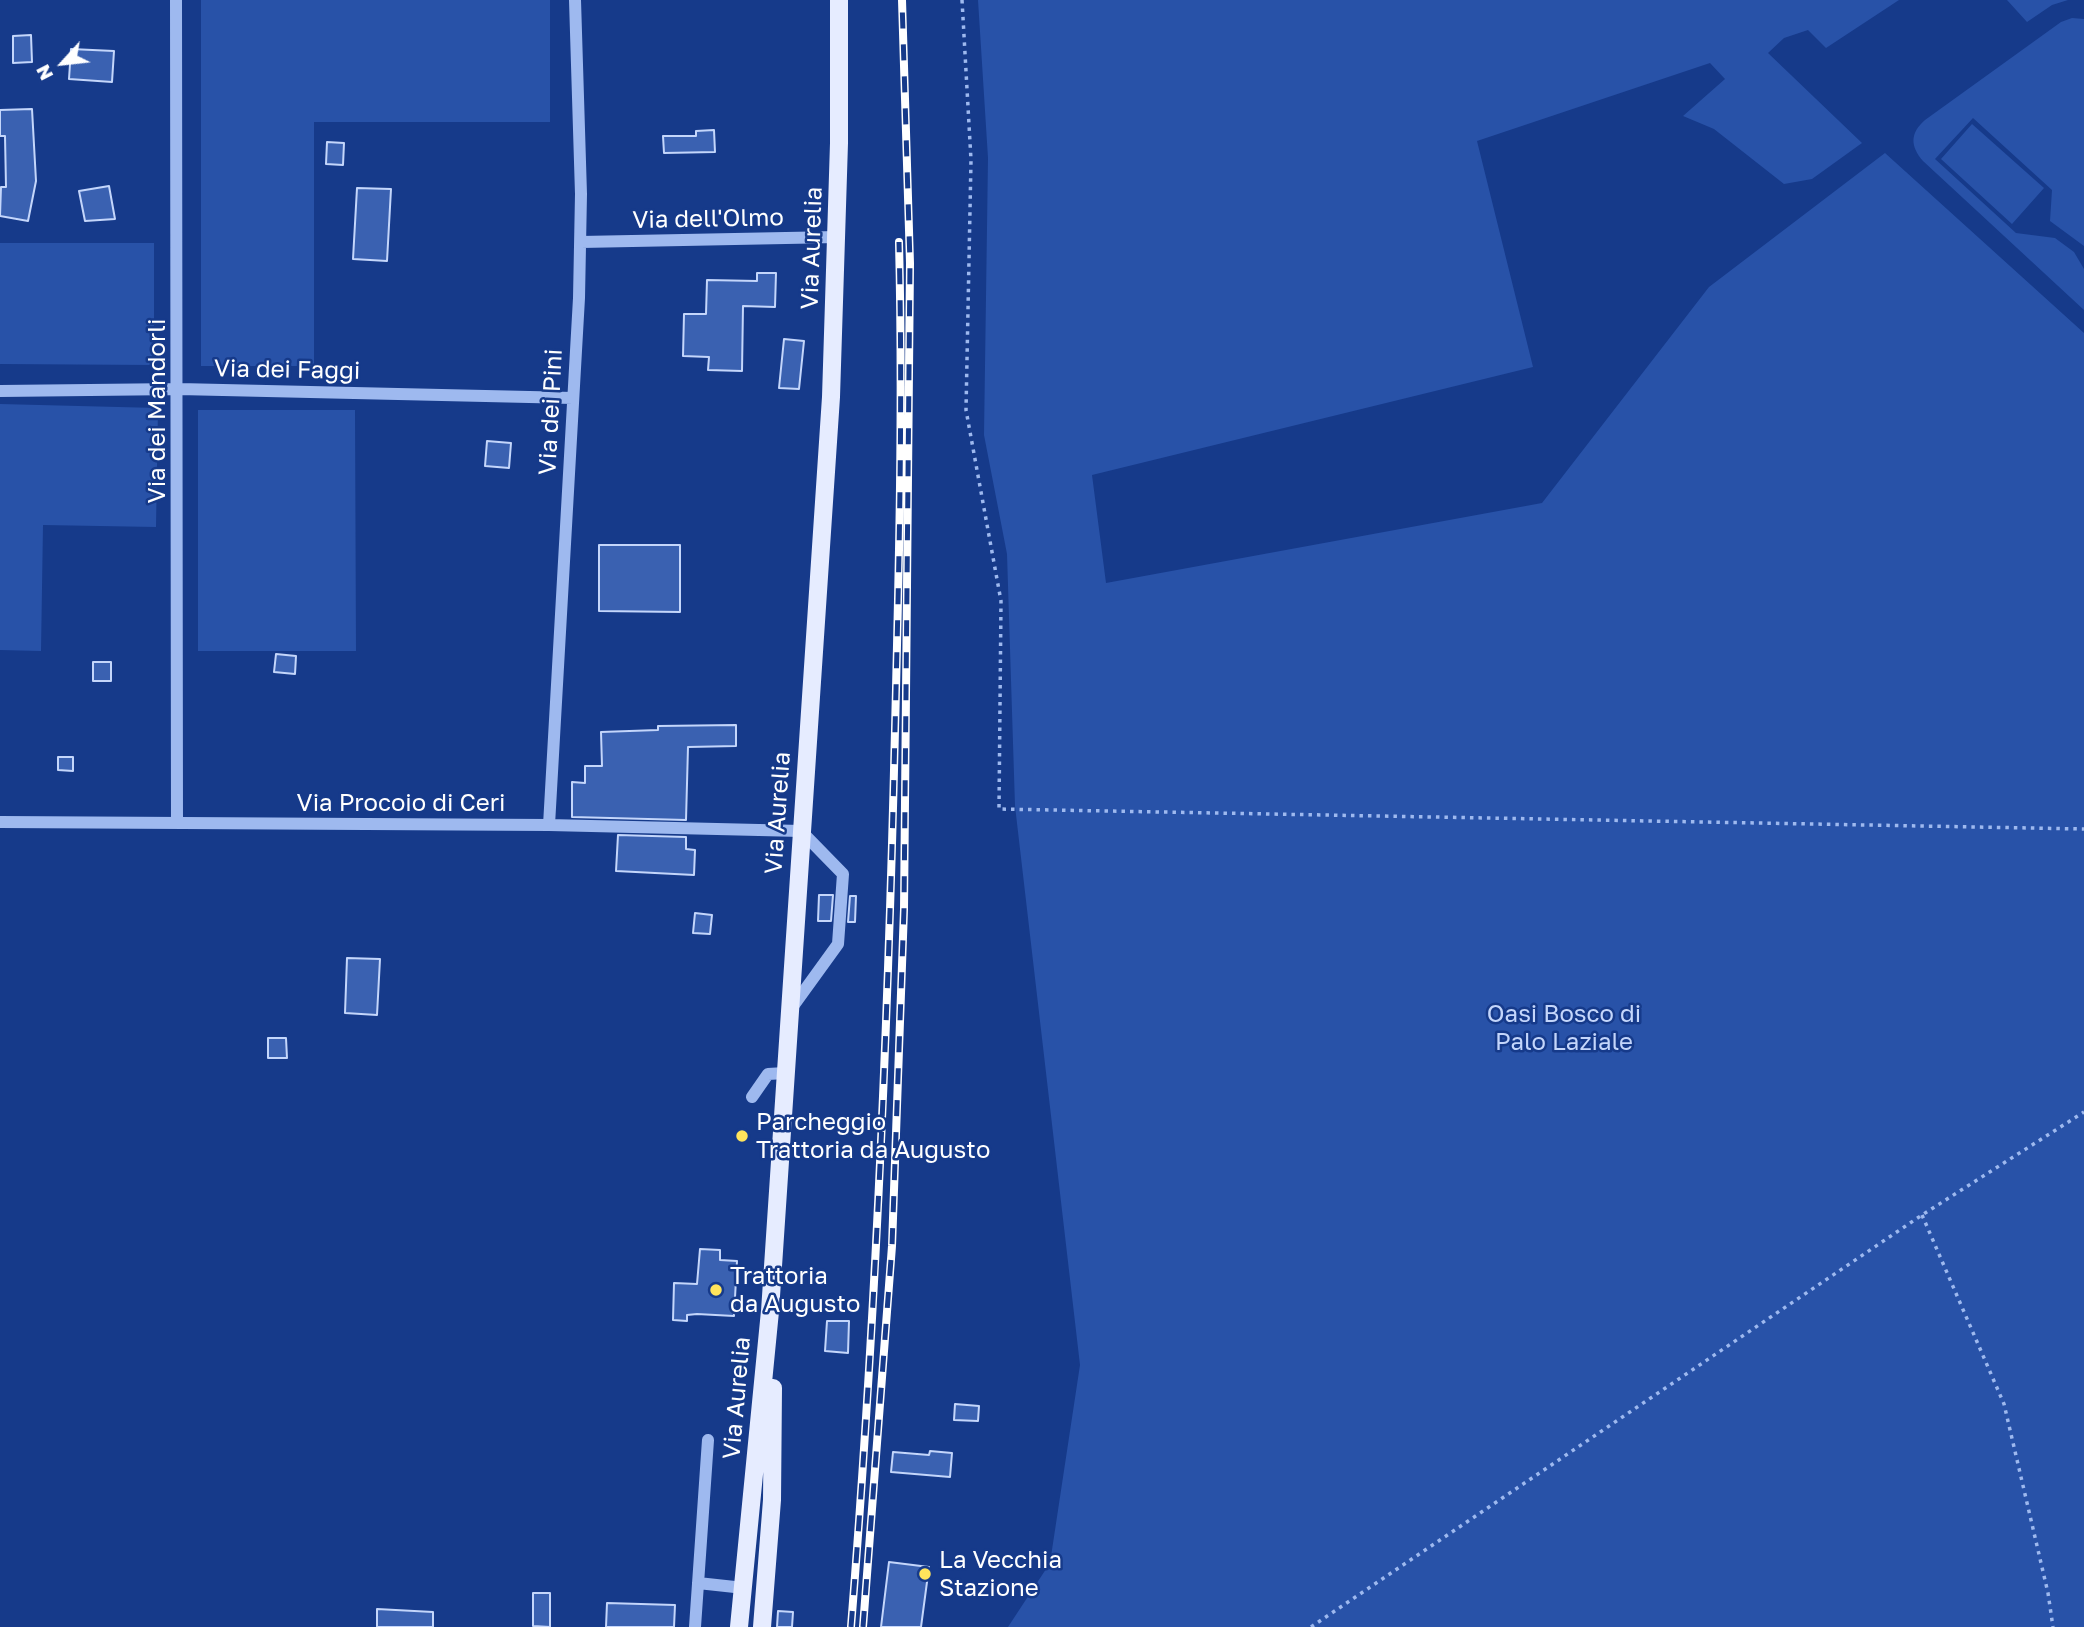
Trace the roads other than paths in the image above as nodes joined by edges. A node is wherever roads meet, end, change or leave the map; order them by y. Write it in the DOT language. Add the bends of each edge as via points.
graph roads {
  1 [pos="176,0"];
  2 [pos="575,0"];
  3 [pos="839,0"];
  4 [pos="837,237"];
  5 [pos="580,242"];
  6 [pos="179,389"];
  7 [pos="0,391"];
  8 [pos="573,398"];
  9 [pos="0,822"];
  10 [pos="177,823"];
  11 [pos="549,825"];
  12 [pos="801,831"];
  13 [pos="789,1012"];
  14 [pos="785,1073"];
  15 [pos="752,1097"];
  16 [pos="770,1311"];
  17 [pos="708,1440"];
  18 [pos="698,1583"];
  19 [pos="744,1588"];
  20 [pos="695,1627"];
  21 [pos="739,1627"];
  22 [pos="762,1627"];
  1 -- 6 [label="street, Via dei Mandorli"];
  2 -- 5 [label="street, Via dei Pini"];
  3 -- 4 [label="main road, Via Aurelia"];
  4 -- 5 [label="street, Via dell'Olmo"];
  4 -- 12 [label="main road, Via Aurelia" via="831,409"];
  5 -- 8 [label="street, Via dei Pini"];
  6 -- 7 [label="street, Via dei Faggi"];
  6 -- 8 [label="street, Via dei Faggi"];
  6 -- 10 [label="street, Via dei Mandorli"];
  8 -- 11 [label="street, Via dei Pini"];
  9 -- 10 [label="street, Via Procoio di Ceri"];
  10 -- 11 [label="street, Via Procoio di Ceri"];
  11 -- 12 [label="street, Via Procoio di Ceri"];
  12 -- 13 [label="main road, Via Aurelia"];
  12 -- 13 [label="street" via="843,874 838,944"];
  13 -- 14 [label="main road, Via Aurelia"];
  14 -- 15 [label="street" via="768,1074"];
  14 -- 16 [label="main road, Via Aurelia"];
  16 -- 19 [label="main road, Via Aurelia"];
  16 -- 22 [label="main road" via="772,1487"];
  17 -- 18 [label="street"];
  18 -- 19 [label="street"];
  18 -- 20 [label="street"];
  19 -- 21 [label="main road, Via Aurelia"];
}
